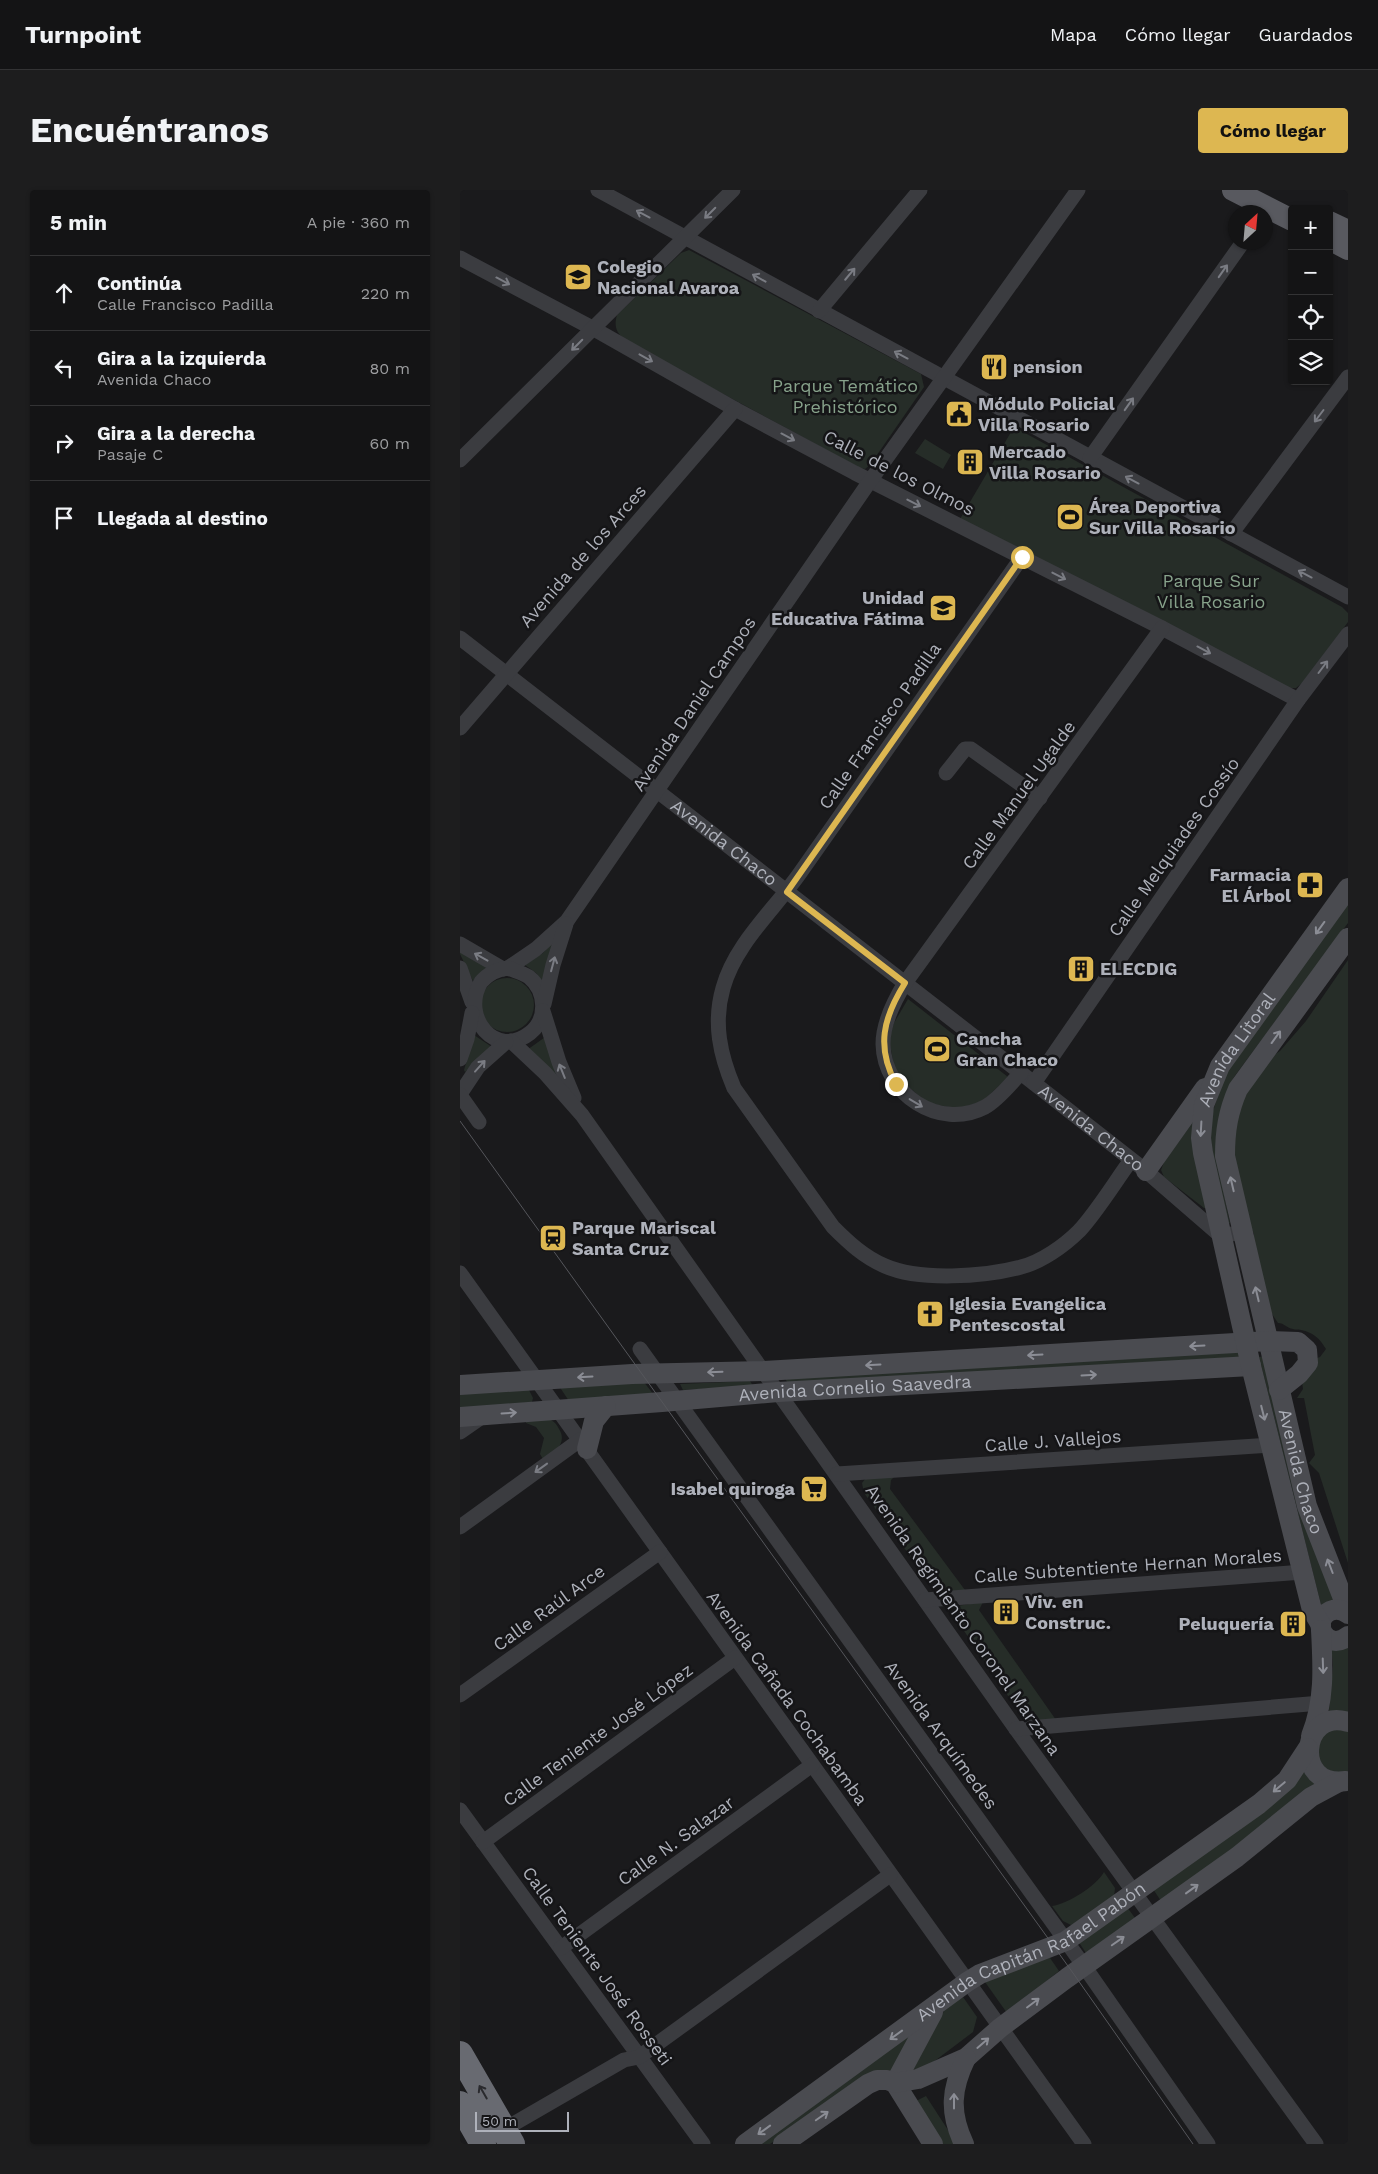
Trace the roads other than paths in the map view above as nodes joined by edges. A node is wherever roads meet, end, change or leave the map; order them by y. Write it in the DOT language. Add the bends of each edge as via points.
graph roads {
  1 [pos="598,190"];
  2 [pos="733,190"];
  3 [pos="920,190"];
  4 [pos="1078,190"];
  5 [pos="1233,190"];
  6 [pos="1266,203"];
  7 [pos="1288,206"];
  8 [pos="1288,217"];
  9 [pos="1333,224"];
  10 [pos="1348,231"];
  11 [pos="686,237"];
  12 [pos="1333,241"];
  13 [pos="1348,248"];
  14 [pos="1237,250"];
  15 [pos="461,259"];
  16 [pos="819,312"];
  17 [pos="594,329"];
  18 [pos="1348,376"];
  19 [pos="944,378"];
  20 [pos="735,408"];
  21 [pos="1090,458"];
  22 [pos="460,460"];
  23 [pos="870,481"];
  24 [pos="1231,534"];
  25 [pos="1022,557"];
  26 [pos="1348,598"];
  27 [pos="1162,628"];
  28 [pos="1348,634"];
  29 [pos="460,638"];
  30 [pos="506,673"];
  31 [pos="1298,700"];
  32 [pos="460,728"];
  33 [pos="946,774"];
  34 [pos="658,792"];
  35 [pos="1040,798"];
  36 [pos="1348,888"];
  37 [pos="787,892"];
  38 [pos="567,921"];
  39 [pos="1348,938"];
  40 [pos="460,944"];
  41 [pos="460,968"];
  42 [pos="506,968"];
  43 [pos="905,983"];
  44 [pos="472,1007"];
  45 [pos="543,1009"];
  46 [pos="509,1042"];
  47 [pos="460,1060"];
  48 [pos="1220,1066"];
  49 [pos="1021,1072"];
  50 [pos="1034,1083"];
  51 [pos="460,1095"];
  52 [pos="582,1115"];
  53 [pos="479,1122"];
  54 [pos="1138,1166"];
  55 [pos="1242,1232"];
  56 [pos="1221,1236"];
  57 [pos="460,1273"];
  58 [pos="1269,1341"];
  59 [pos="1246,1343"];
  60 [pos="640,1349"];
  61 [pos="1251,1366"];
  62 [pos="764,1371"];
  63 [pos="659,1375"];
  64 [pos="537,1380"];
  65 [pos="460,1385"];
  66 [pos="1278,1390"];
  67 [pos="778,1392"];
  68 [pos="678,1401"];
  69 [pos="606,1406"];
  70 [pos="559,1410"];
  71 [pos="484,1415"];
  72 [pos="460,1417"];
  73 [pos="460,1432"];
  74 [pos="583,1444"];
  75 [pos="1271,1445"];
  76 [pos="837,1474"];
  77 [pos="460,1527"];
  78 [pos="660,1552"];
  79 [pos="1303,1572"];
  80 [pos="925,1600"];
  81 [pos="1348,1613"];
  82 [pos="1321,1628"];
  83 [pos="1348,1636"];
  84 [pos="735,1658"];
  85 [pos="460,1695"];
  86 [pos="1321,1703"];
  87 [pos="1348,1722"];
  88 [pos="1016,1728"];
  89 [pos="1309,1743"];
  90 [pos="812,1765"];
  91 [pos="1344,1782"];
  92 [pos="460,1810"];
  93 [pos="482,1842"];
  94 [pos="890,1875"];
  95 [pos="1135,1893"];
  96 [pos="1152,1917"];
  97 [pos="1066,1941"];
  98 [pos="561,1948"];
  99 [pos="1084,1966"];
  100 [pos="967,1982"];
  101 [pos="936,2007"];
  102 [pos="1000,2028"];
  103 [pos="460,2054"];
  104 [pos="639,2057"];
  105 [pos="966,2058"];
  106 [pos="895,2083"];
  107 [pos="460,2104"];
  108 [pos="508,2137"];
  109 [pos="480,2143"];
  110 [pos="703,2144"];
  111 [pos="745,2144"];
  112 [pos="782,2144"];
  113 [pos="933,2144"];
  114 [pos="964,2144"];
  115 [pos="1084,2144"];
  116 [pos="1208,2144"];
  117 [pos="1316,2144"];
  11 -- 1 [label="street, one-way"];
  2 -- 11 [label="street, one-way"];
  16 -- 3 [label="street, one-way"];
  4 -- 19 [label="street, Avenida Daniel Campos"];
  5 -- 6 [label="main road"];
  6 -- 7 [label="main road"];
  6 -- 8 [label="main road"];
  9 -- 10 [label="main road"];
  16 -- 11 [label="street, one-way"];
  11 -- 17 [label="street"];
  12 -- 13 [label="main road"];
  21 -- 14 [label="street, one-way"];
  15 -- 17 [label="street, Calle de los Olmos, one-way"];
  19 -- 16 [label="street, one-way"];
  17 -- 20 [label="street, Calle de los Olmos, one-way"];
  17 -- 22 [label="street, one-way"];
  18 -- 24 [label="street, one-way"];
  19 -- 21 [label="street"];
  19 -- 23 [label="street, Avenida Daniel Campos"];
  20 -- 23 [label="street, Calle de los Olmos, one-way"];
  20 -- 30 [label="street, Avenida de los Arces"];
  24 -- 21 [label="street, one-way"];
  23 -- 25 [label="street, Calle de los Olmos, one-way"];
  23 -- 34 [label="street, Avenida Daniel Campos"];
  26 -- 24 [label="street, one-way"];
  25 -- 27 [label="street, Calle de los Olmos, one-way"];
  25 -- 37 [label="street, Calle Francisco Padilla"];
  27 -- 31 [label="street, Calle de los Olmos, one-way"];
  27 -- 35 [label="street, Calle Manuel Ugalde"];
  31 -- 28 [label="street, Calle Melquiades Cossío, one-way"];
  29 -- 30 [label="street, Avenida Chaco"];
  30 -- 32 [label="street, Avenida de los Arces"];
  30 -- 34 [label="street, Avenida Chaco"];
  31 -- 50 [label="street, Calle Melquiades Cossío"];
  33 -- 35 [label="street" via="961,752 971,750"];
  34 -- 37 [label="street, Avenida Chaco"];
  34 -- 38 [label="street, Avenida Daniel Campos"];
  35 -- 43 [label="street, Calle Manuel Ugalde"];
  36 -- 48 [label="main road, Avenida Litoral, one-way"];
  37 -- 43 [label="street, Avenida Chaco"];
  37 -- 54 [label="street, Calle Francisco Padilla" via="731,966 722,989 718,1016 719,1044 734,1088 833,1227 849,1243 886,1266 917,1274 984,1273 1022,1267 1040,1259 1079,1231"];
  38 -- 42 [label="street, Avenida Daniel Campos" via="536,949"];
  45 -- 38 [label="street, Avenida Daniel Campos, one-way"];
  55 -- 39 [label="main road, Avenida Litoral, one-way" via="1225,1156 1229,1109 1238,1089"];
  42 -- 40 [label="street, one-way"];
  41 -- 44 [label="street"];
  42 -- 44 [label="street" via="484,979 475,992"];
  42 -- 45 [label="street" via="526,975 536,984"];
  43 -- 49 [label="street, Avenida Chaco"];
  43 -- 49 [label="street, Calle Manuel Ugalde, one-way" via="891,1010 883,1044 888,1071 910,1100 946,1115 966,1113 985,1107"];
  44 -- 46 [label="street" via="477,1024 485,1033"];
  44 -- 47 [label="street"];
  45 -- 46 [label="street" via="533,1031"];
  52 -- 45 [label="street, Avenida Regimiento Coronel Marzana, one-way" via="559,1062"];
  51 -- 46 [label="street, one-way" via="478,1067"];
  46 -- 52 [label="street, Avenida Regimiento Coronel Marzana" via="545,1073"];
  48 -- 54 [label="main road"];
  48 -- 56 [label="main road, Avenida Litoral, one-way" via="1204,1105 1201,1138"];
  49 -- 50 [label="street, Avenida Chaco"];
  50 -- 54 [label="street, Avenida Chaco"];
  51 -- 53 [label="street"];
  52 -- 62 [label="street, Avenida Regimiento Coronel Marzana"];
  54 -- 56 [label="street, Avenida Chaco"];
  55 -- 56 [label="street"];
  58 -- 55 [label="main road, Avenida Chaco, one-way"];
  56 -- 59 [label="main road, Avenida Chaco"];
  57 -- 64 [label="street, Avenida Cañada Cochabamba"];
  58 -- 59 [label="main road, Avenida Cornelio Saavedra"];
  58 -- 66 [label="main road, Avenida Chaco"];
  58 -- 66 [label="main road, Avenida Cornelio Saavedra" via="1298,1342 1309,1356 1305,1368"];
  59 -- 61 [label="main road, Avenida Chaco"];
  59 -- 62 [label="main road, Avenida Cornelio Saavedra, one-way"];
  60 -- 63 [label="street, Avenida Arquímedes"];
  67 -- 61 [label="main road, Avenida Cornelio Saavedra, one-way"];
  61 -- 75 [label="main road, Avenida Chaco, one-way"];
  62 -- 63 [label="main road, Avenida Cornelio Saavedra, one-way"];
  62 -- 67 [label="street, Avenida Regimiento Coronel Marzana"];
  63 -- 64 [label="main road, Avenida Cornelio Saavedra, one-way"];
  63 -- 68 [label="street, Avenida Arquímedes"];
  64 -- 65 [label="main road, Avenida Cornelio Saavedra"];
  64 -- 70 [label="street, Avenida Cañada Cochabamba"];
  81 -- 66 [label="main road, Avenida Chaco, one-way" via="1307,1506"];
  67 -- 68 [label="main road, Avenida Cornelio Saavedra"];
  67 -- 76 [label="street, Avenida Regimiento Coronel Marzana"];
  68 -- 69 [label="main road, Avenida Cornelio Saavedra"];
  68 -- 97 [label="street, Avenida Arquímedes"];
  69 -- 70 [label="main road, Avenida Cornelio Saavedra"];
  69 -- 74 [label="main road"];
  71 -- 70 [label="main road, Avenida Cornelio Saavedra, one-way"];
  70 -- 74 [label="street, Avenida Cañada Cochabamba"];
  71 -- 72 [label="main road, Avenida Cornelio Saavedra"];
  71 -- 73 [label="street"];
  74 -- 77 [label="street, one-way"];
  74 -- 78 [label="street, Avenida Cañada Cochabamba"];
  75 -- 76 [label="street, Calle J. Vallejos"];
  75 -- 79 [label="main road, Avenida Chaco"];
  76 -- 80 [label="street, Avenida Regimiento Coronel Marzana"];
  78 -- 84 [label="street, Avenida Cañada Cochabamba"];
  78 -- 85 [label="street, Calle Raúl Arce"];
  79 -- 80 [label="street, Calle Subtentiente Hernan Morales"];
  79 -- 82 [label="main road, Avenida Chaco" via="1312,1610"];
  80 -- 88 [label="street, Avenida Regimiento Coronel Marzana"];
  81 -- 82 [label="main road" via="1332,1610 1325,1614"];
  82 -- 83 [label="main road" via="1333,1641"];
  82 -- 86 [label="main road, Avenida Chaco, one-way"];
  84 -- 90 [label="street, Avenida Cañada Cochabamba"];
  84 -- 93 [label="street, Calle Teniente José López"];
  86 -- 88 [label="street"];
  86 -- 89 [label="main road, Avenida Chaco"];
  87 -- 89 [label="main road" via="1334,1720 1324,1724 1316,1730"];
  88 -- 95 [label="street, Avenida Regimiento Coronel Marzana"];
  89 -- 91 [label="main road" via="1309,1759 1317,1772 1329,1781"];
  89 -- 95 [label="main road, Avenida Capitán Rafael Pabón, one-way" via="1287,1780 1259,1804"];
  90 -- 94 [label="street, Avenida Cañada Cochabamba"];
  90 -- 98 [label="street, Calle N. Salazar"];
  96 -- 91 [label="main road, Avenida Capitán Rafael Pabón, one-way" via="1237,1857 1311,1797"];
  92 -- 93 [label="street, Calle Teniente José Rosseti"];
  93 -- 98 [label="street, Calle Teniente José Rosseti"];
  94 -- 100 [label="street, Avenida Cañada Cochabamba"];
  94 -- 104 [label="street"];
  95 -- 96 [label="street, Avenida Regimiento Coronel Marzana"];
  95 -- 97 [label="main road, Avenida Capitán Rafael Pabón"];
  99 -- 96 [label="main road, Avenida Capitán Rafael Pabón, one-way"];
  96 -- 117 [label="street, Avenida Regimiento Coronel Marzana"];
  97 -- 99 [label="street, Avenida Arquímedes"];
  97 -- 100 [label="main road, Avenida Capitán Rafael Pabón"];
  98 -- 104 [label="street, Calle Teniente José Rosseti"];
  102 -- 99 [label="main road, Avenida Capitán Rafael Pabón, one-way"];
  99 -- 116 [label="street, Avenida Arquímedes"];
  100 -- 101 [label="main road, Avenida Capitán Rafael Pabón"];
  100 -- 102 [label="street, Avenida Cañada Cochabamba"];
  101 -- 106 [label="main road"];
  101 -- 111 [label="main road, Avenida Capitán Rafael Pabón, one-way"];
  105 -- 102 [label="main road, Avenida Capitán Rafael Pabón, one-way"];
  102 -- 115 [label="street, Avenida Cañada Cochabamba"];
  108 -- 103 [label="highway, one-way"];
  104 -- 108 [label="street" via="624,2060"];
  104 -- 110 [label="street, Calle Teniente José Rosseti"];
  105 -- 106 [label="main road, Avenida Capitán Rafael Pabón" via="918,2079"];
  114 -- 105 [label="main road, one-way" via="953,2102 955,2084"];
  112 -- 106 [label="main road, Avenida Capitán Rafael Pabón, one-way" via="868,2084 887,2080"];
  106 -- 113 [label="main road"];
  107 -- 109 [label="highway"];
  108 -- 109 [label="street"];
}
